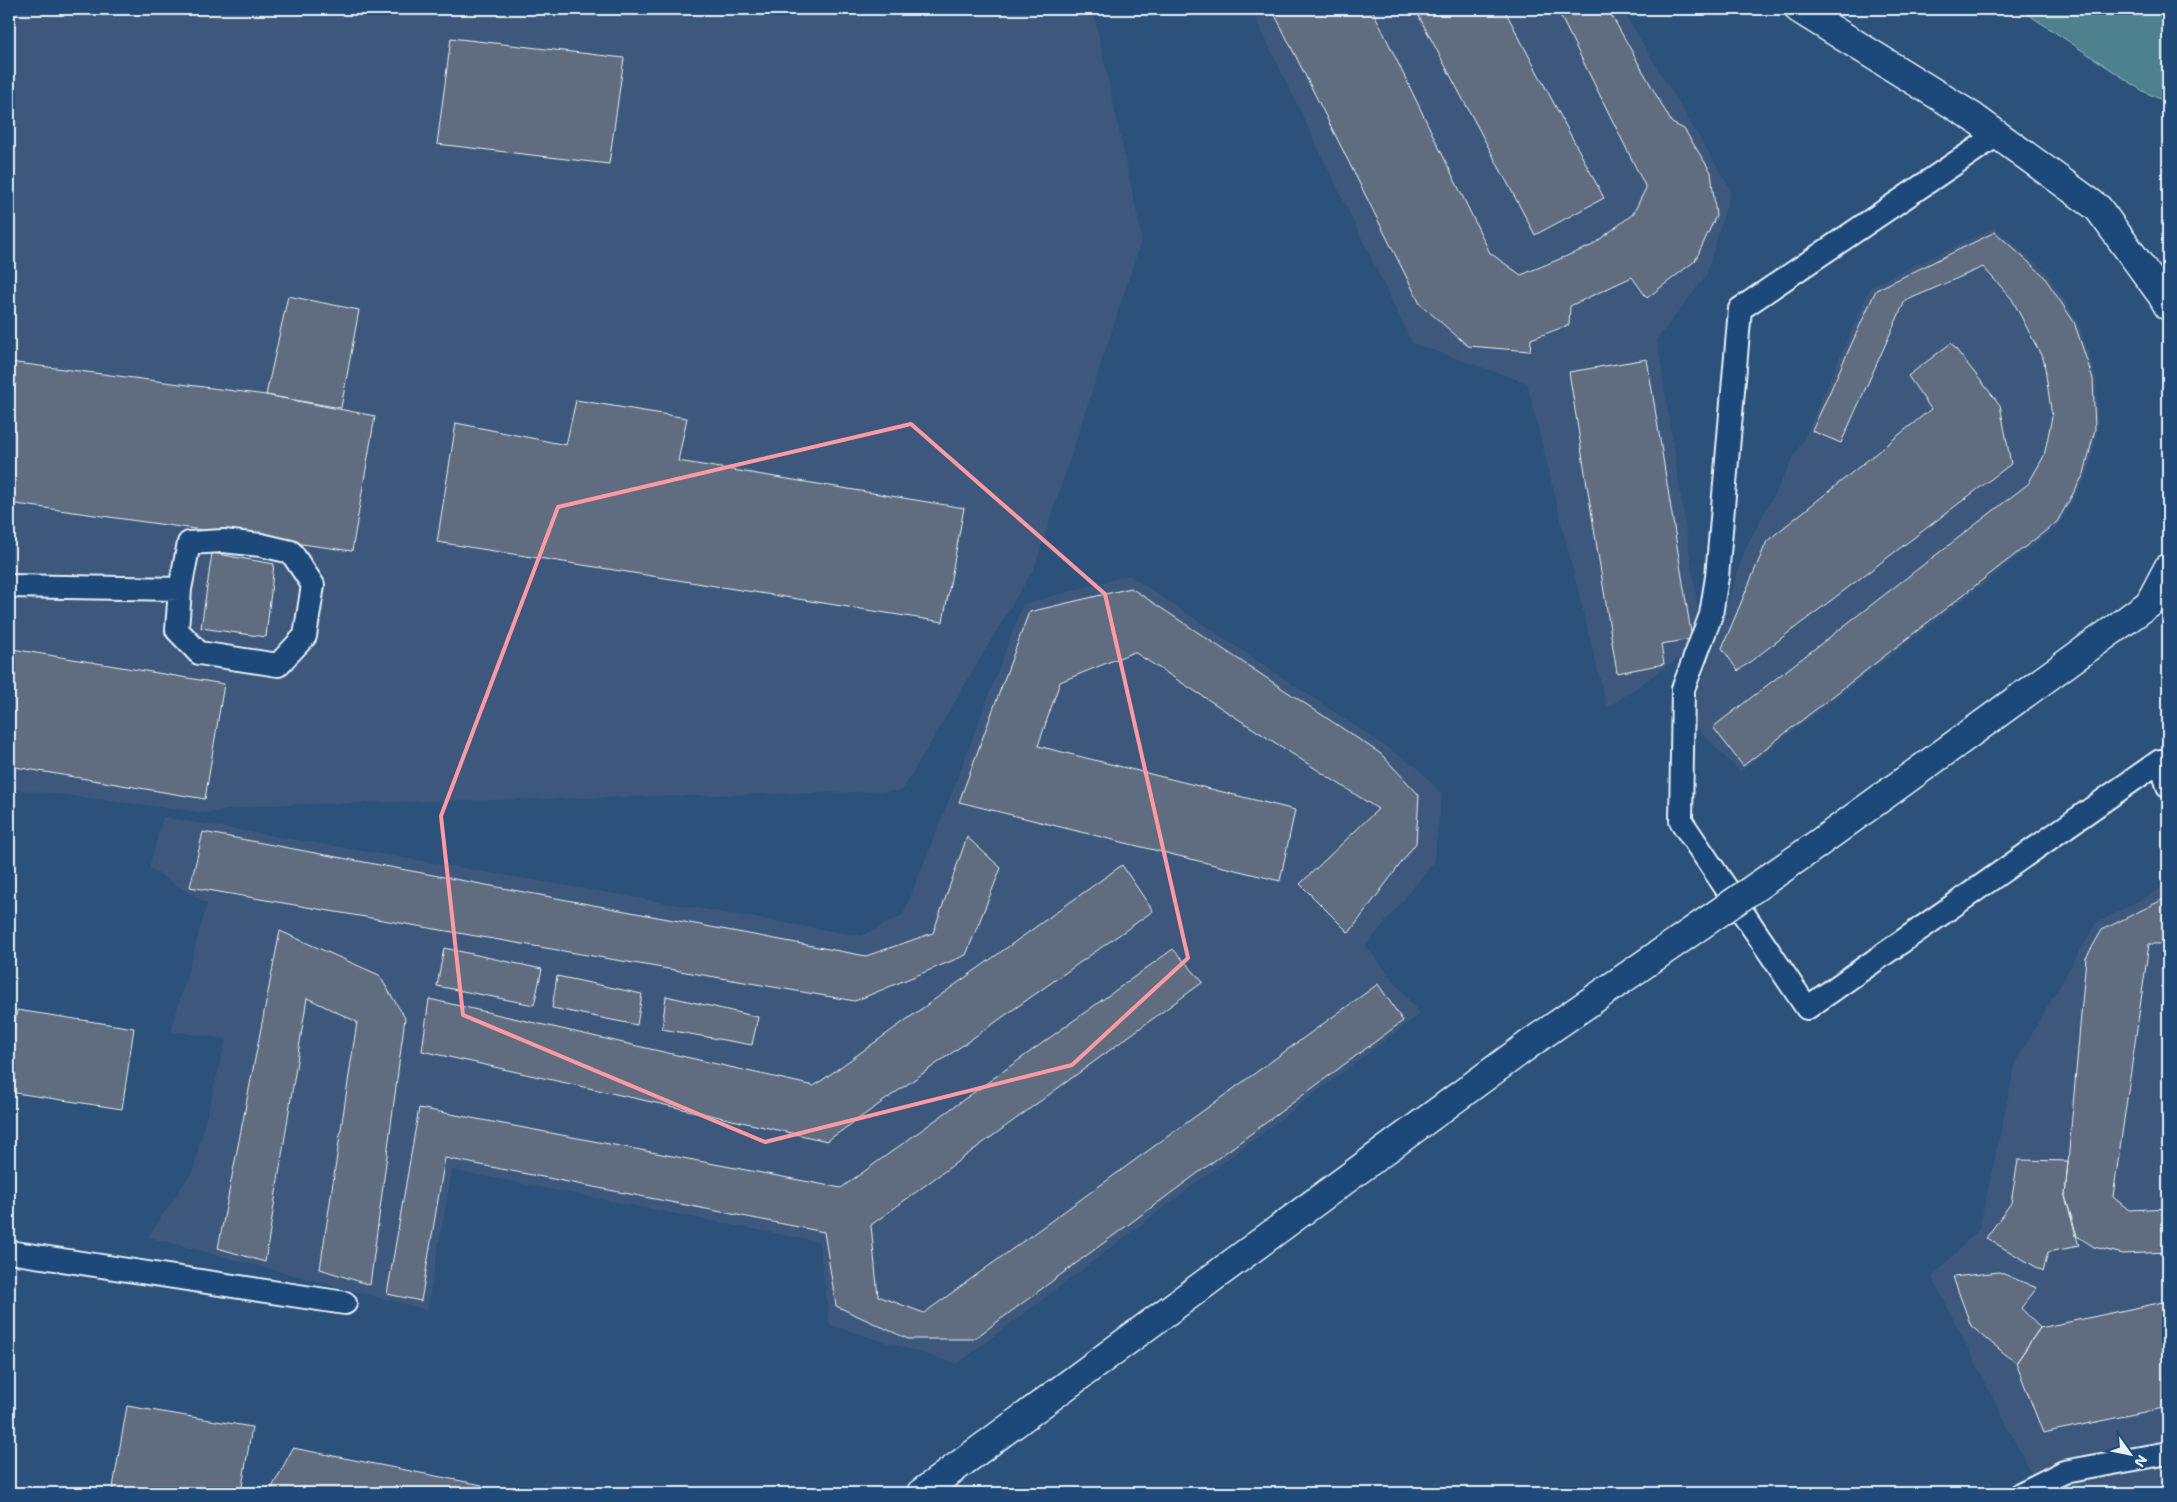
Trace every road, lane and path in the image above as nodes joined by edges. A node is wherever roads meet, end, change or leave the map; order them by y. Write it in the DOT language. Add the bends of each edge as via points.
graph roads {
  1 [pos="1799,9"];
  2 [pos="1997,135"];
  3 [pos="2168,306"];
  4 [pos="2168,568"];
  5 [pos="9,586"];
  6 [pos="180,589"];
  7 [pos="2159,597"];
  8 [pos="2168,786"];
  9 [pos="9,1252"];
  10 [pos="345,1304"];
  11 [pos="2168,1453"];
  12 [pos="921,1493"];
  13 [pos="2022,1493"];
  1 -- 2 [label="main road"];
  2 -- 3 [label="main road" via="2098,208"];
  2 -- 8 [label="lane" via="1740,309 1712,615 1683,689 1681,821 1806,1008 2160,761"];
  4 -- 7 [label="main road"];
  5 -- 6 [label="lane"];
  6 -- 6 [label="lane" via="189,542 223,541 291,552 313,585 305,636 278,665 199,653 176,630"];
  7 -- 12 [label="main road, bridge" via="1805,853 1532,1042"];
  9 -- 10 [label="lane"];
  11 -- 13 [label="lane" via="2064,1472"];
}
